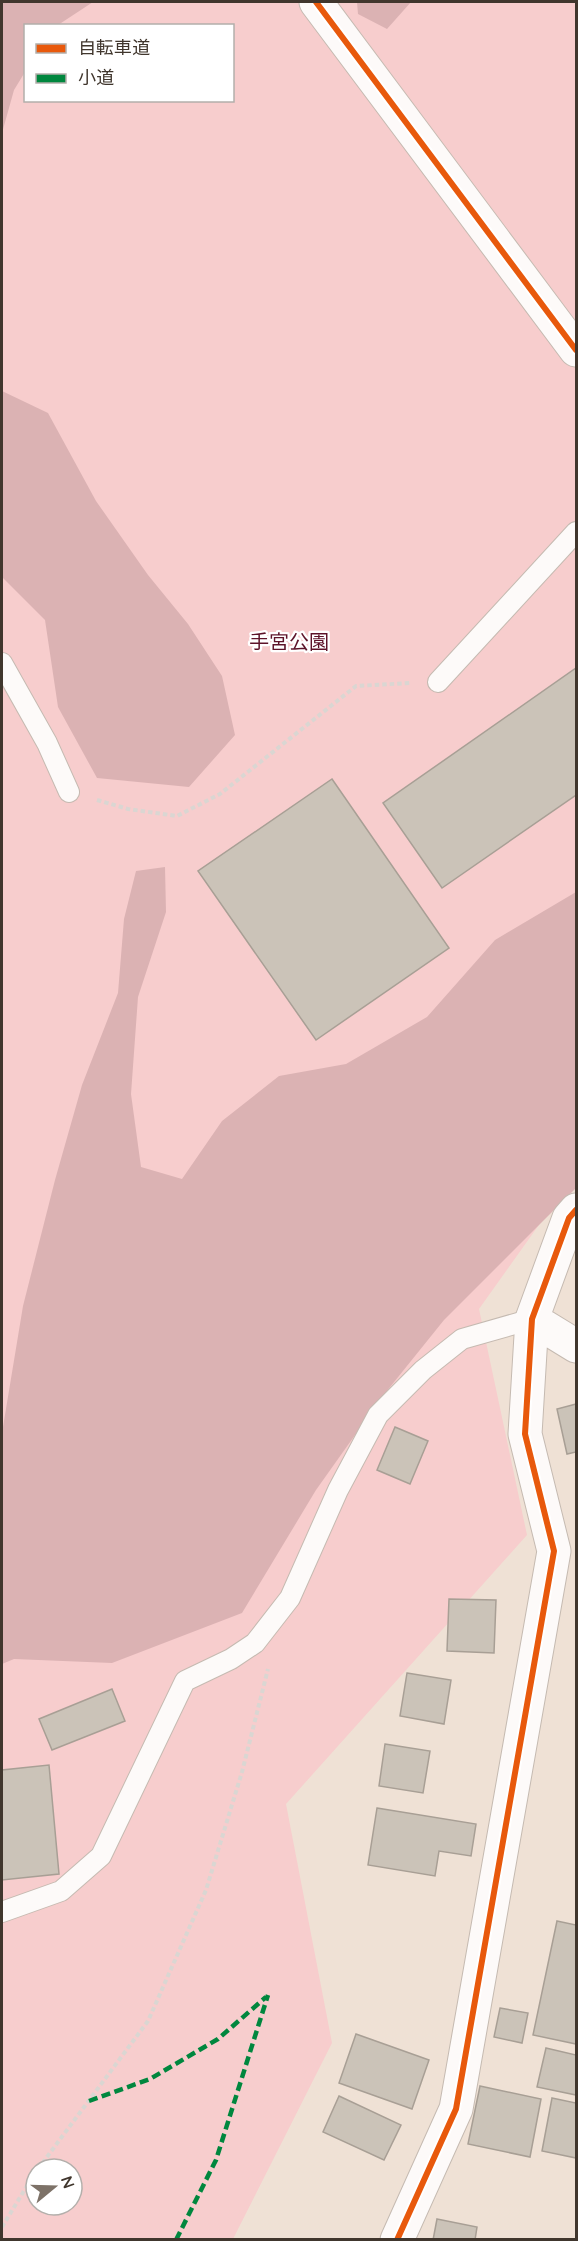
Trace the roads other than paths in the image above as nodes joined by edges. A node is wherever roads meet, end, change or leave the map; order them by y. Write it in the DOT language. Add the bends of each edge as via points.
graph roads {
  1 [pos="316,2"];
  2 [pos="576,350"];
  3 [pos="576,532"];
  4 [pos="2,663"];
  5 [pos="438,682"];
  6 [pos="69,792"];
  7 [pos="576,1210"];
  8 [pos="532,1319"];
  9 [pos="576,1346"];
  10 [pos="2,1912"];
  11 [pos="397,2240"];
  1 -- 2 [label="street"];
  3 -- 5 [label="lane"];
  4 -- 6 [label="lane"];
  7 -- 8 [label="street" via="569,1218"];
  8 -- 9 [label="street"];
  8 -- 10 [label="lane" via="462,1339 378,1414 338,1490 290,1598 255,1642 231,1659 185,1680 101,1856 61,1891"];
  8 -- 11 [label="street" via="525,1434 554,1551 456,2109"];
}
